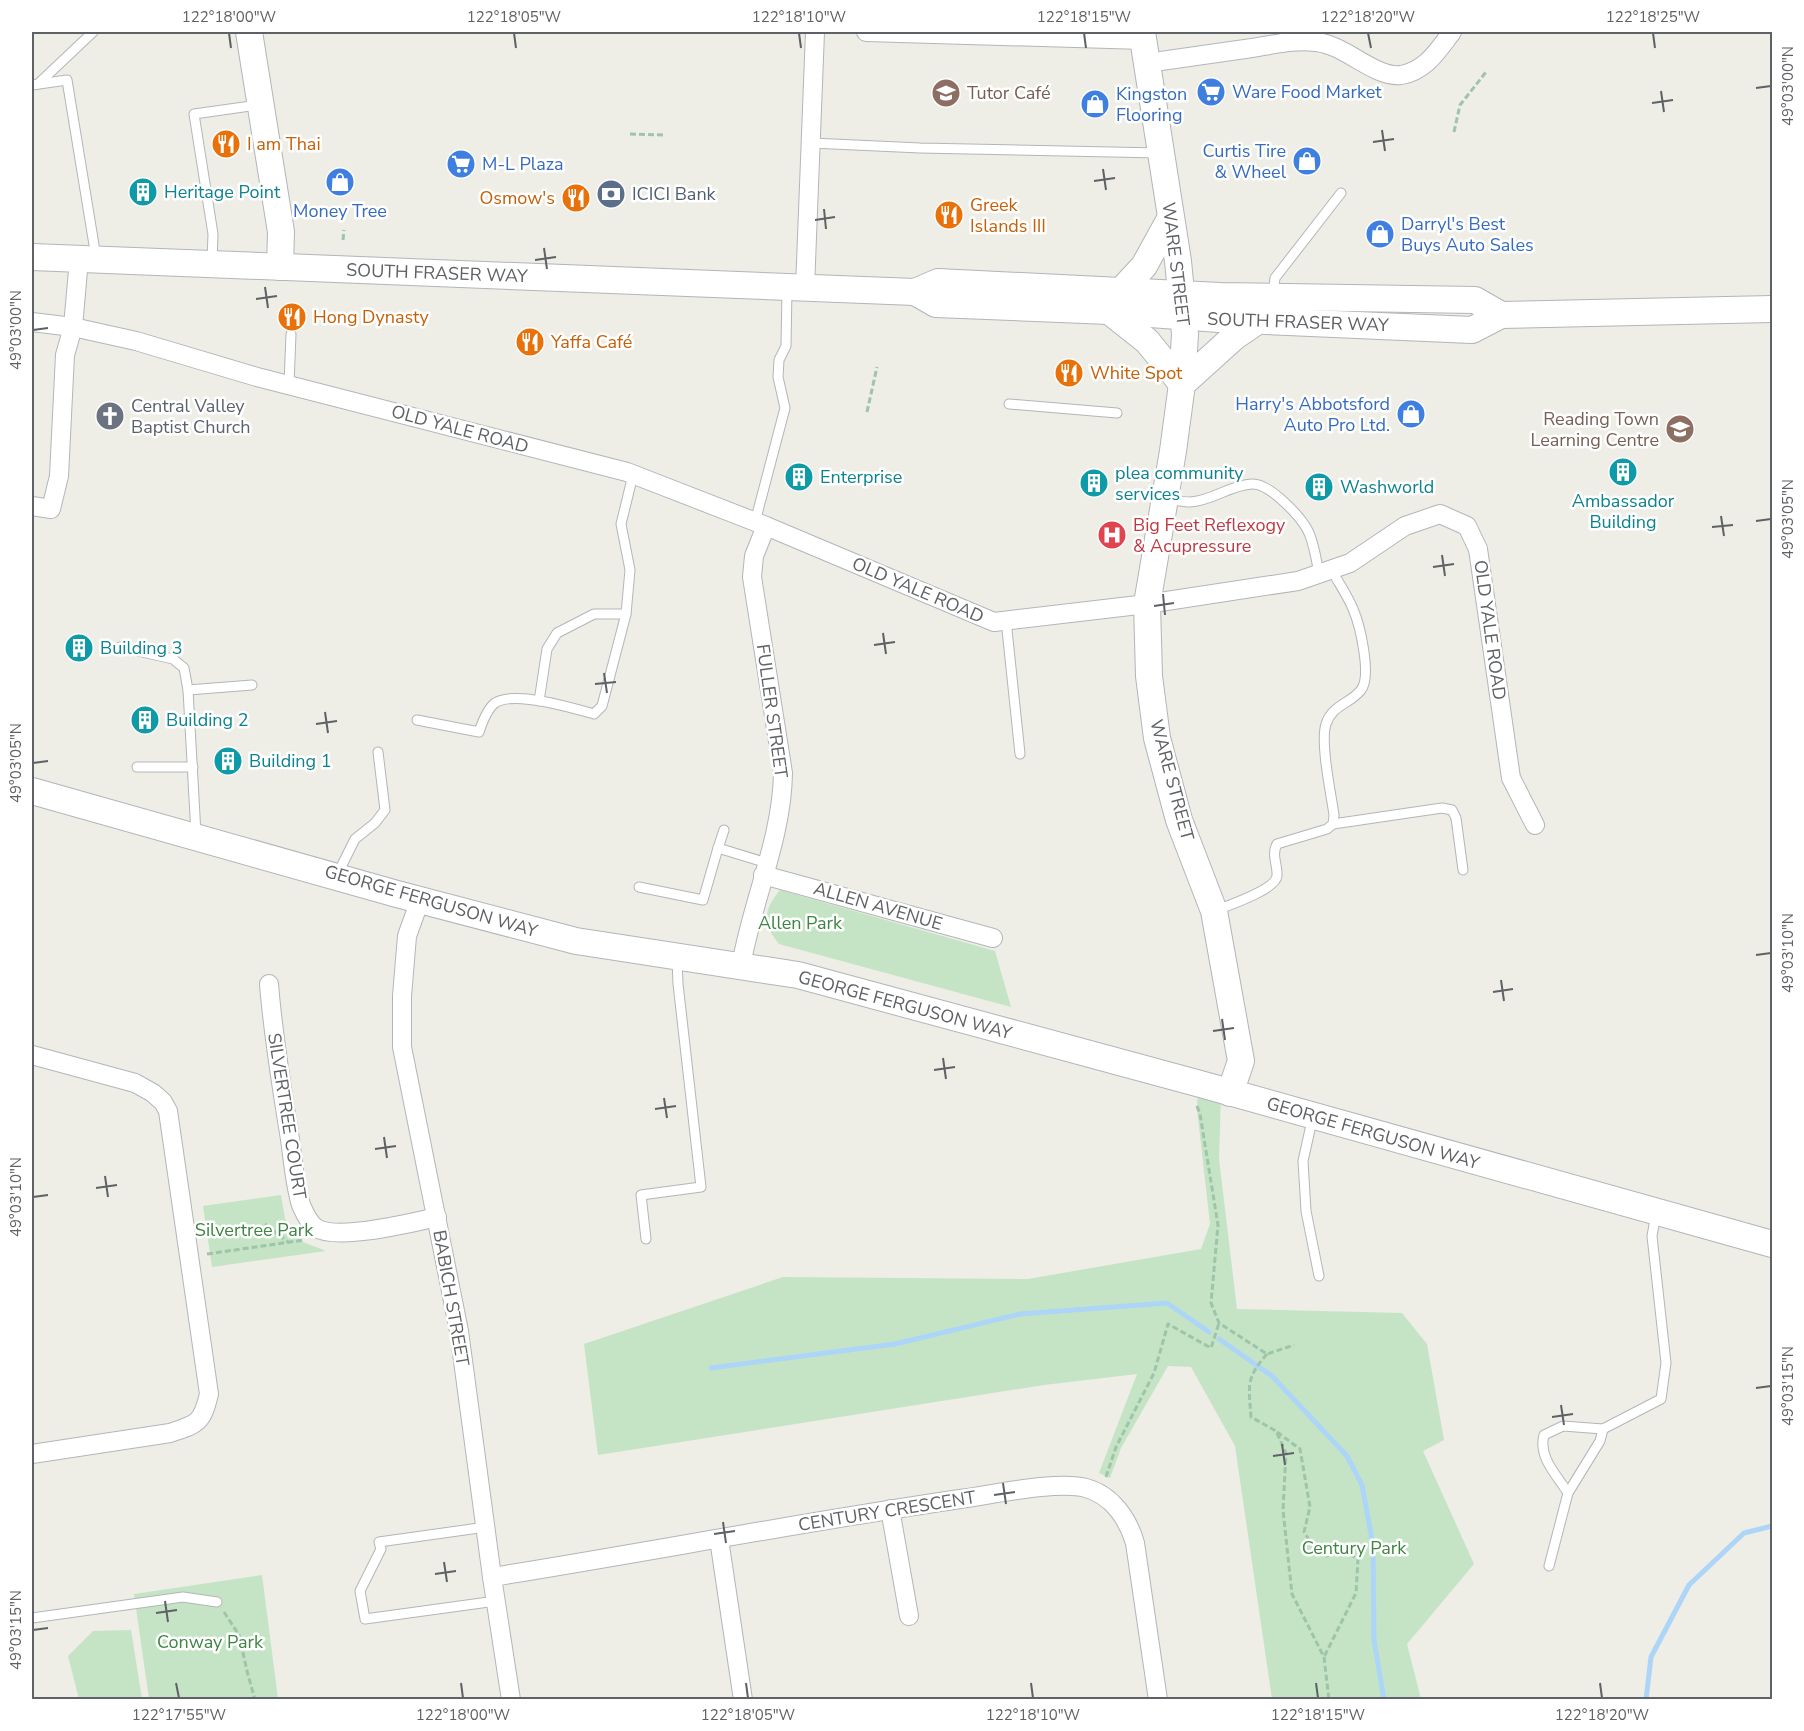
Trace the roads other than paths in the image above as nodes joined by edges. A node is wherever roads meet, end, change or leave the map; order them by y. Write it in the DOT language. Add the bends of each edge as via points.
graph roads {
  1 [pos="93,32"];
  2 [pos="249,32"];
  3 [pos="815,32"];
  4 [pos="866,32"];
  5 [pos="1452,32"];
  6 [pos="1144,45"];
  7 [pos="35,85"];
  8 [pos="261,105"];
  9 [pos="811,143"];
  10 [pos="1160,153"];
  11 [pos="1341,193"];
  12 [pos="1170,219"];
  13 [pos="32,258"];
  14 [pos="88,260"];
  15 [pos="212,264"];
  16 [pos="280,267"];
  17 [pos="796,287"];
  18 [pos="1272,296"];
  19 [pos="1115,301"];
  20 [pos="1183,305"];
  21 [pos="1773,309"];
  22 [pos="1501,315"];
  23 [pos="1259,320"];
  24 [pos="32,322"];
  25 [pos="73,327"];
  26 [pos="291,334"];
  27 [pos="289,384"];
  28 [pos="1182,384"];
  29 [pos="1009,404"];
  30 [pos="1117,412"];
  31 [pos="633,475"];
  32 [pos="1164,498"];
  33 [pos="32,506"];
  34 [pos="760,524"];
  35 [pos="1325,571"];
  36 [pos="1147,604"];
  37 [pos="626,614"];
  38 [pos="1006,620"];
  39 [pos="120,647"];
  40 [pos="252,685"];
  41 [pos="188,690"];
  42 [pos="539,701"];
  43 [pos="417,720"];
  44 [pos="378,752"];
  45 [pos="1020,754"];
  46 [pos="137,767"];
  47 [pos="193,767"];
  48 [pos="32,791"];
  49 [pos="1333,824"];
  50 [pos="1535,825"];
  51 [pos="724,830"];
  52 [pos="196,836"];
  53 [pos="718,848"];
  54 [pos="765,869"];
  55 [pos="1463,870"];
  56 [pos="338,875"];
  57 [pos="639,887"];
  58 [pos="420,900"];
  59 [pos="1215,911"];
  60 [pos="993,938"];
  61 [pos="677,957"];
  62 [pos="741,966"];
  63 [pos="269,984"];
  64 [pos="32,1055"];
  65 [pos="1230,1094"];
  66 [pos="1313,1116"];
  67 [pos="1656,1212"];
  68 [pos="437,1217"];
  69 [pos="646,1239"];
  70 [pos="1773,1244"];
  71 [pos="1319,1276"];
  72 [pos="1603,1429"];
  73 [pos="32,1454"];
  74 [pos="1568,1493"];
  75 [pos="890,1509"];
  76 [pos="486,1527"];
  77 [pos="719,1539"];
  78 [pos="1550,1566"];
  79 [pos="492,1577"];
  80 [pos="496,1601"];
  81 [pos="217,1602"];
  82 [pos="909,1616"];
  83 [pos="32,1618"];
  84 [pos="512,1700"];
  85 [pos="743,1700"];
  86 [pos="1158,1700"];
  1 -- 7 [label="lane"];
  2 -- 8 [label="main road"];
  3 -- 9 [label="street"];
  4 -- 6 [label="street"];
  5 -- 6 [label="street" via="1433,58 1419,69 1400,75 1370,67 1336,46 1315,42"];
  6 -- 10 [label="main road, WARE STREET"];
  7 -- 14 [label="lane" via="67,80"];
  8 -- 15 [label="lane" via="194,114 213,234"];
  8 -- 16 [label="main road" via="281,232"];
  9 -- 10 [label="lane"];
  9 -- 17 [label="street"];
  10 -- 12 [label="main road, WARE STREET"];
  11 -- 18 [label="lane" via="1275,278"];
  12 -- 19 [label="main road" via="1144,266"];
  12 -- 20 [label="main road, WARE STREET"];
  13 -- 14 [label="main road, SOUTH FRASER WAY"];
  14 -- 15 [label="main road, SOUTH FRASER WAY"];
  14 -- 25 [label="street"];
  15 -- 16 [label="main road, SOUTH FRASER WAY"];
  16 -- 17 [label="main road, SOUTH FRASER WAY"];
  17 -- 19 [label="main road, SOUTH FRASER WAY" via="915,292 936,304"];
  17 -- 34 [label="lane" via="786,346 779,360 778,377 785,408"];
  18 -- 20 [label="main road, SOUTH FRASER WAY"];
  18 -- 22 [label="main road, SOUTH FRASER WAY" via="1474,300"];
  19 -- 20 [label="main road, SOUTH FRASER WAY"];
  19 -- 28 [label="main road"];
  20 -- 23 [label="main road, SOUTH FRASER WAY"];
  20 -- 28 [label="main road, WARE STREET"];
  21 -- 22 [label="main road, SOUTH FRASER WAY"];
  22 -- 23 [label="main road, SOUTH FRASER WAY" via="1472,330"];
  23 -- 28 [label="main road"];
  24 -- 25 [label="street, OLD YALE ROAD"];
  25 -- 27 [label="street, OLD YALE ROAD"];
  25 -- 33 [label="street" via="65,355 59,476 51,509"];
  26 -- 27 [label="lane"];
  27 -- 31 [label="street, OLD YALE ROAD"];
  28 -- 32 [label="main road, WARE STREET"];
  29 -- 30 [label="lane"];
  31 -- 34 [label="street, OLD YALE ROAD"];
  31 -- 37 [label="lane" via="621,524 630,570"];
  32 -- 35 [label="lane" via="1188,502 1253,483 1267,488 1308,530"];
  32 -- 36 [label="main road, WARE STREET"];
  34 -- 38 [label="street, OLD YALE ROAD" via="960,609 994,622"];
  34 -- 54 [label="street, FULLER STREET" via="752,577 783,773 781,802"];
  35 -- 36 [label="street, OLD YALE ROAD" via="1298,581"];
  35 -- 49 [label="lane" via="1353,609 1366,669 1361,691 1336,708 1325,726"];
  35 -- 50 [label="street, OLD YALE ROAD" via="1350,562 1405,526 1440,514 1467,526 1478,549 1511,778"];
  36 -- 38 [label="street, OLD YALE ROAD"];
  36 -- 59 [label="main road, WARE STREET" via="1149,676 1157,738 1179,820"];
  37 -- 42 [label="lane" via="594,614 557,633 547,649"];
  37 -- 42 [label="lane" via="602,706 594,714"];
  38 -- 45 [label="lane"];
  39 -- 41 [label="lane" via="173,659 184,668"];
  40 -- 41 [label="lane"];
  41 -- 47 [label="lane"];
  42 -- 43 [label="lane" via="495,703 478,732"];
  44 -- 56 [label="lane" via="385,810 355,839"];
  46 -- 47 [label="lane"];
  47 -- 52 [label="lane"];
  48 -- 52 [label="main road, GEORGE FERGUSON WAY"];
  49 -- 55 [label="lane" via="1442,808 1452,810"];
  49 -- 59 [label="lane" via="1277,844 1275,881"];
  51 -- 53 [label="lane"];
  52 -- 56 [label="main road, GEORGE FERGUSON WAY"];
  53 -- 54 [label="lane"];
  53 -- 57 [label="lane" via="703,900"];
  54 -- 60 [label="street, ALLEN AVENUE"];
  54 -- 62 [label="street, FULLER STREET"];
  56 -- 58 [label="main road, GEORGE FERGUSON WAY"];
  58 -- 61 [label="main road, GEORGE FERGUSON WAY" via="576,941"];
  58 -- 68 [label="street, BABICH STREET" via="407,936 402,1047"];
  59 -- 65 [label="main road, WARE STREET" via="1241,1061"];
  61 -- 62 [label="main road, GEORGE FERGUSON WAY"];
  61 -- 69 [label="lane" via="701,1187 641,1195"];
  62 -- 65 [label="main road, GEORGE FERGUSON WAY" via="798,975"];
  63 -- 68 [label="street, SILVERTREE COURT" via="296,1179 302,1206 315,1227 329,1233 345,1233"];
  64 -- 73 [label="street" via="135,1083 163,1101 172,1124 209,1394 204,1415 189,1427"];
  65 -- 66 [label="main road, GEORGE FERGUSON WAY"];
  66 -- 67 [label="main road, GEORGE FERGUSON WAY"];
  66 -- 71 [label="lane" via="1304,1161 1306,1211"];
  67 -- 70 [label="main road, GEORGE FERGUSON WAY"];
  67 -- 72 [label="lane" via="1652,1236 1666,1363 1661,1399"];
  68 -- 76 [label="street, BABICH STREET" via="459,1331"];
  72 -- 74 [label="lane" via="1600,1441"];
  72 -- 74 [label="lane" via="1563,1426 1544,1435 1544,1456"];
  74 -- 78 [label="lane"];
  75 -- 77 [label="street, CENTURY CRESCENT"];
  75 -- 82 [label="street"];
  75 -- 86 [label="street, CENTURY CRESCENT" via="1070,1485 1101,1494 1122,1515 1135,1543"];
  76 -- 79 [label="street, BABICH STREET"];
  76 -- 80 [label="lane" via="379,1542 381,1550 360,1591 365,1619"];
  77 -- 79 [label="street, CENTURY CRESCENT"];
  77 -- 85 [label="street"];
  79 -- 80 [label="street, BABICH STREET"];
  80 -- 84 [label="street, BABICH STREET"];
  81 -- 83 [label="lane" via="183,1598"];
}
